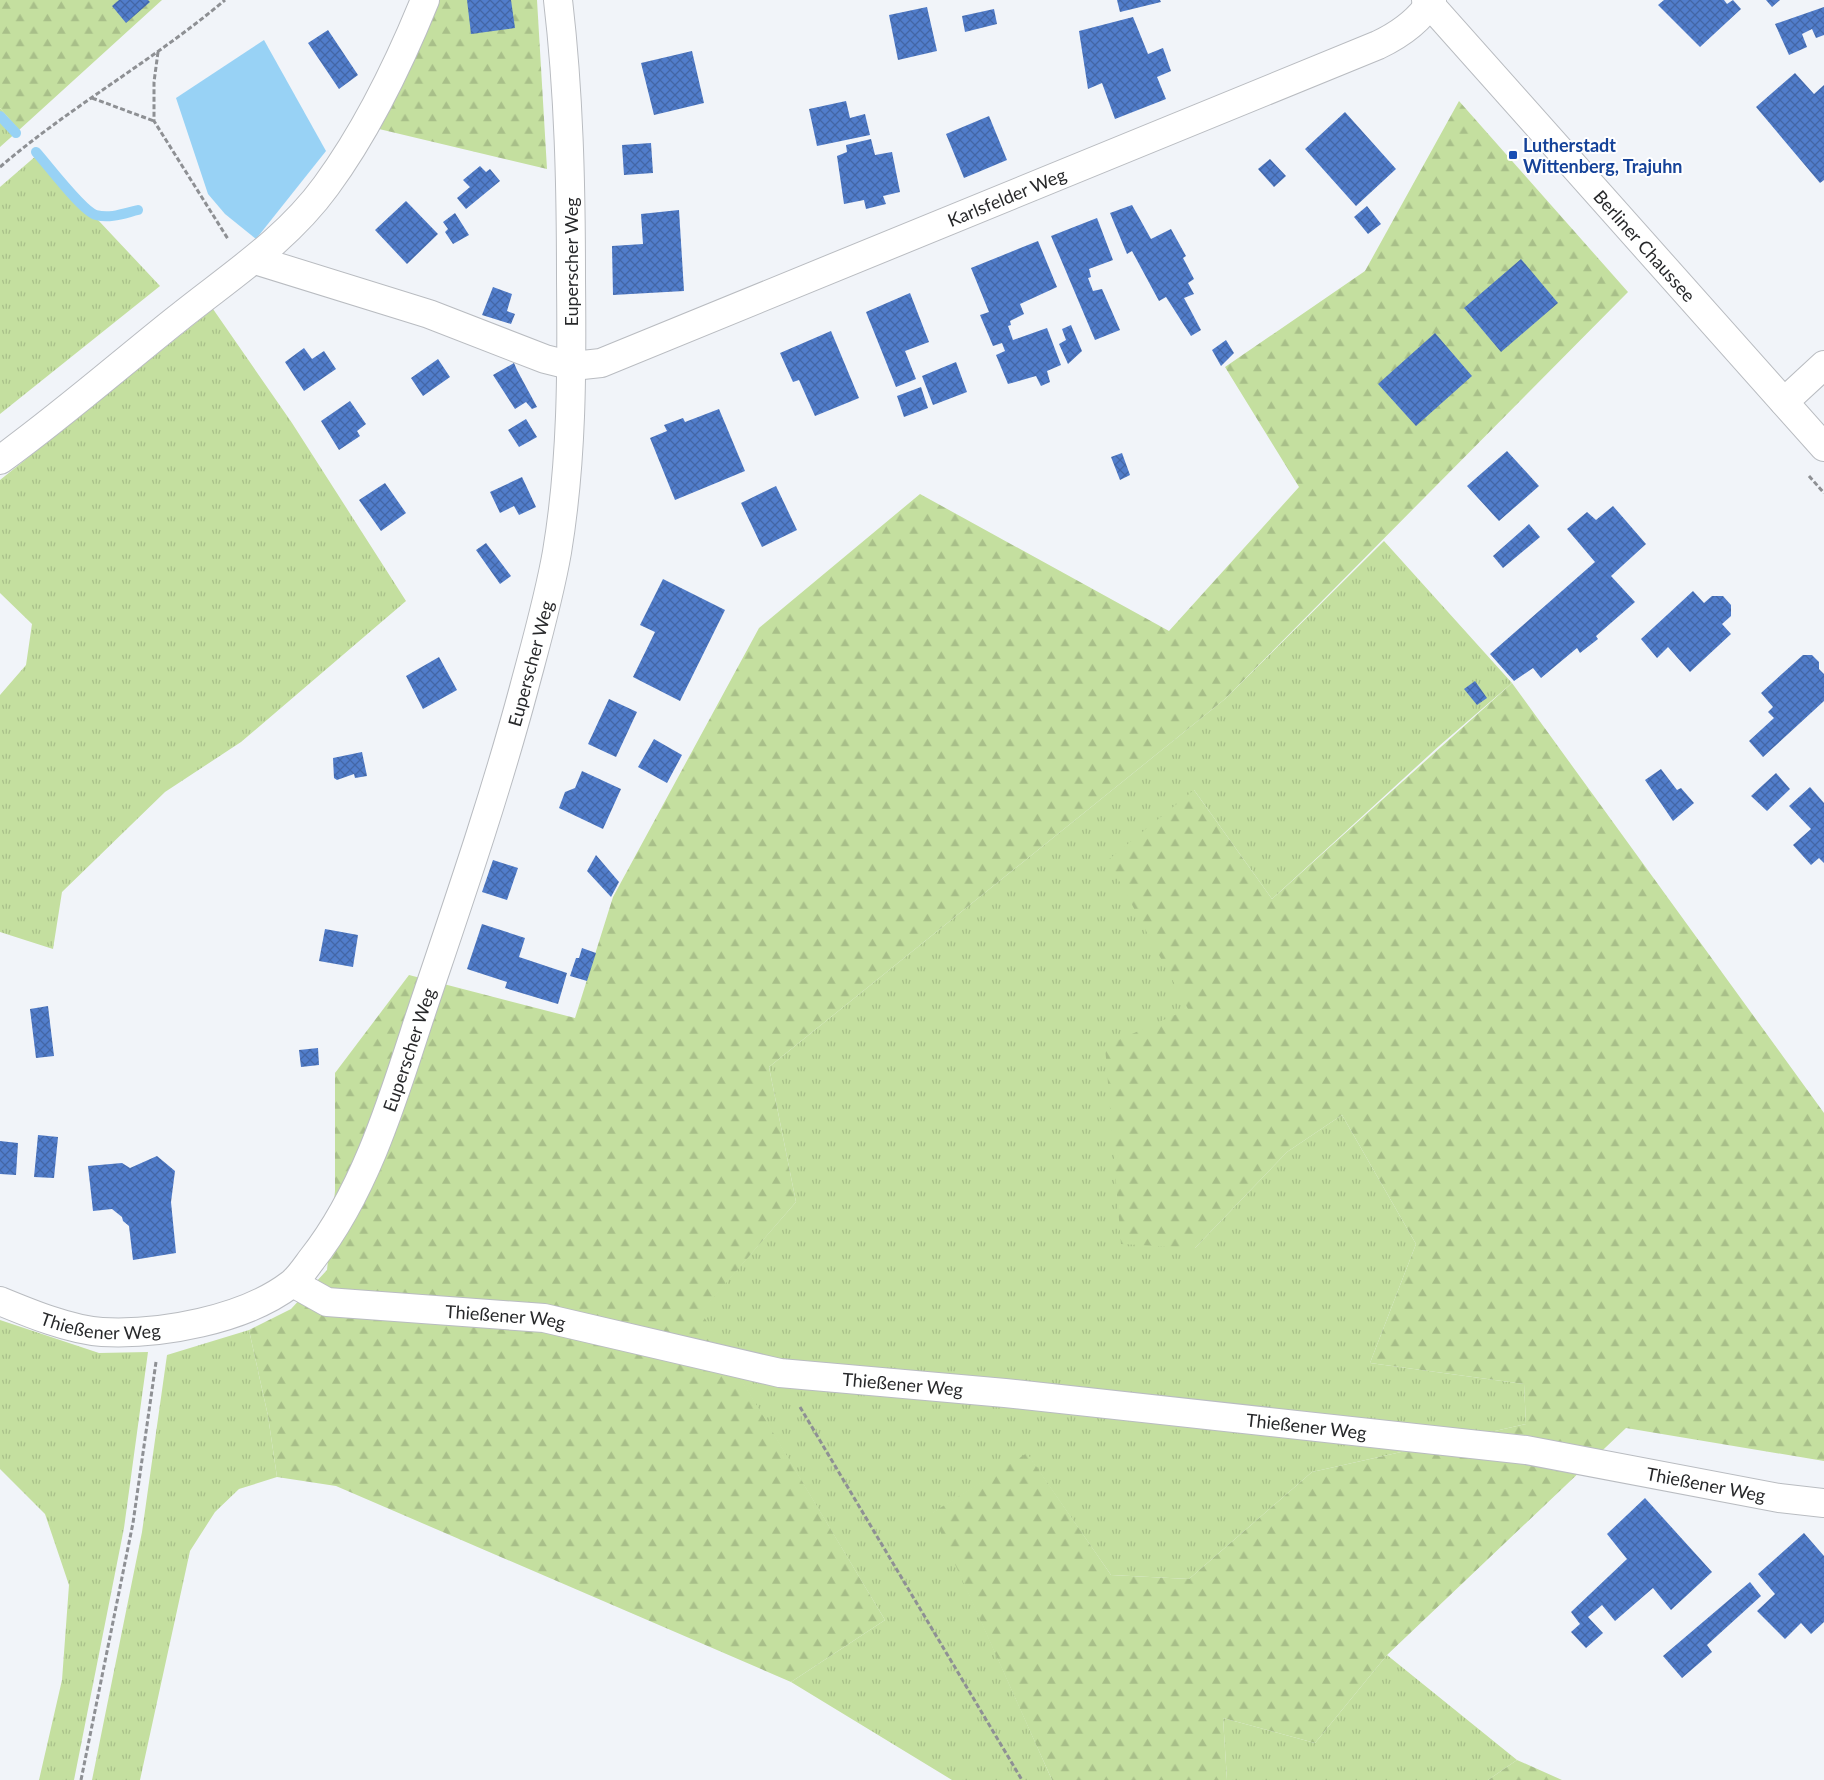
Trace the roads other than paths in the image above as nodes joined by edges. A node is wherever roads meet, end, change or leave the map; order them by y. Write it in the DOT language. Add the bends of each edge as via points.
graph roads {
  1 [pos="425,0"];
  2 [pos="558,0"];
  3 [pos="1429,2"];
  4 [pos="255,260"];
  5 [pos="1824,365"];
  6 [pos="572,366"];
  7 [pos="1784,402"];
  8 [pos="1824,447"];
  9 [pos="1,459"];
  10 [pos="293,1283"];
  11 [pos="0,1301"];
  12 [pos="1824,1503"];
  1 -- 4 [label="street" via="373,109 347,154 319,194"];
  2 -- 6 [label="street, Euperscher Weg" via="571,156"];
  3 -- 6 [label="street, Karlsfelder Weg" via="1412,24 1378,45 600,363"];
  3 -- 7 [label="street, Berliner Chaussee"];
  4 -- 6 [label="street" via="429,314 545,359"];
  4 -- 9 [label="street"];
  5 -- 7 [label="street"];
  6 -- 10 [label="street, Euperscher Weg" via="565,495 556,555 541,625 501,773 390,1105 353,1192 325,1243"];
  7 -- 8 [label="street, Berliner Chaussee"];
  10 -- 11 [label="street, Thießener Weg" via="235,1315 160,1330 99,1332 37,1317"];
  10 -- 12 [label="street, Thießener Weg" via="327,1302 544,1318 780,1373 1005,1393 1526,1450 1780,1498"];
}
